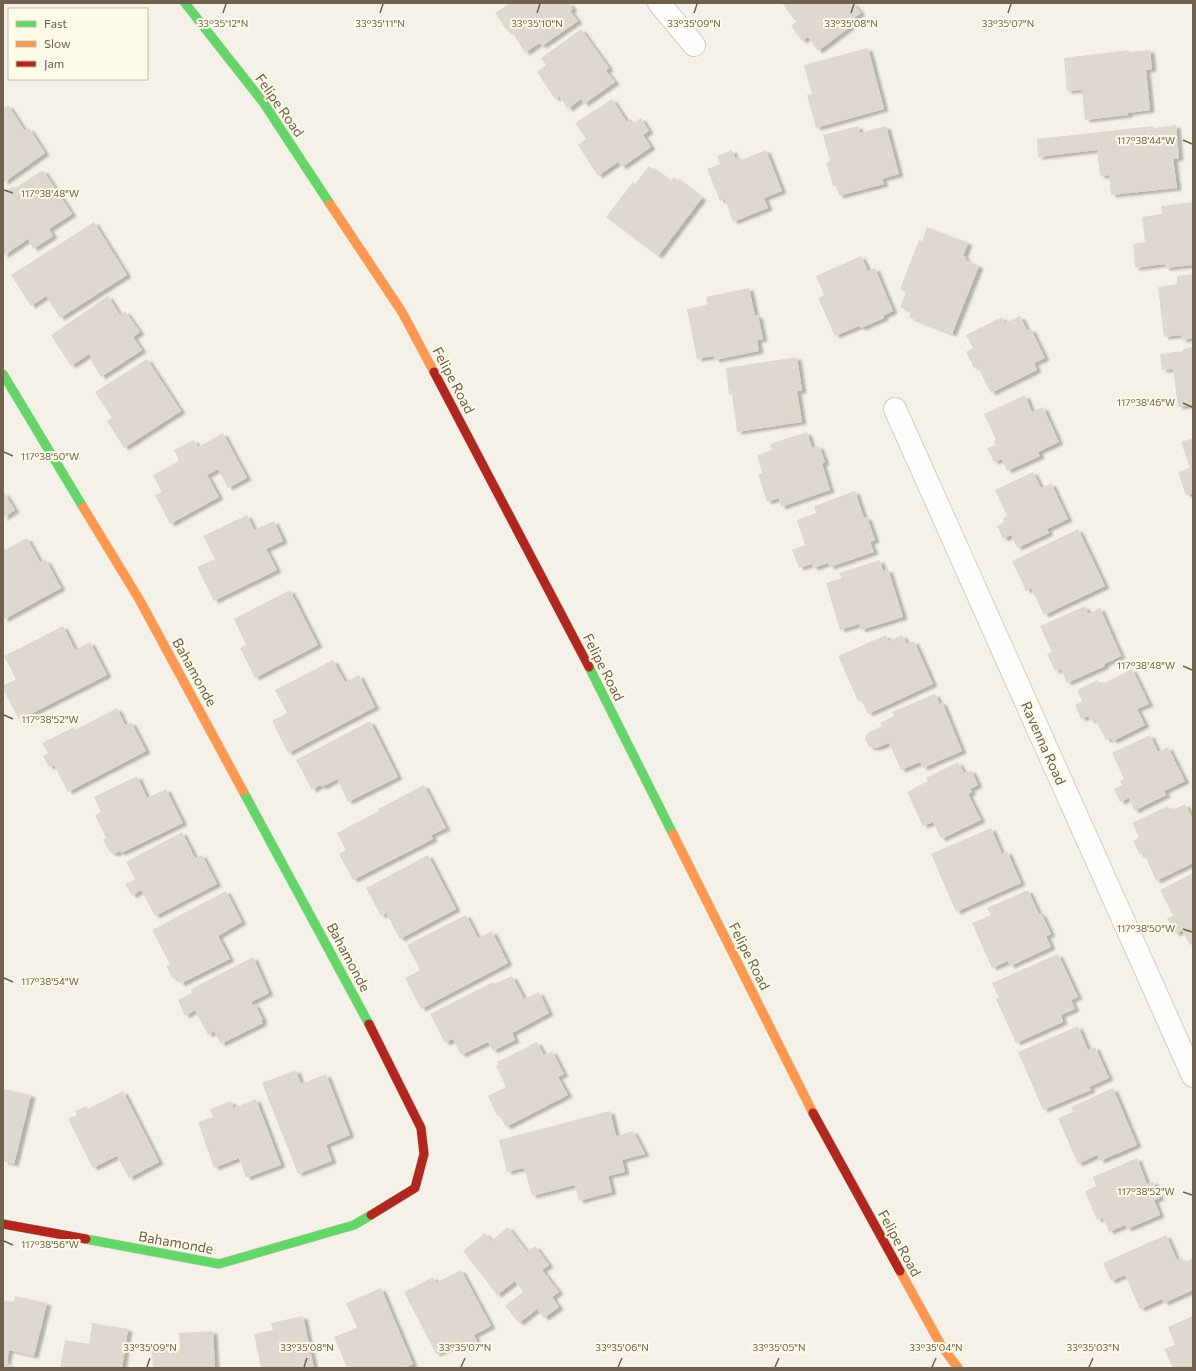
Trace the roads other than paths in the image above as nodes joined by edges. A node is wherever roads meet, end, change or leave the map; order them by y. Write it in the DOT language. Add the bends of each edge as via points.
graph roads {
  1 [pos="185,3"];
  2 [pos="659,3"];
  3 [pos="694,45"];
  4 [pos="3,374"];
  5 [pos="895,409"];
  6 [pos="1193,1076"];
  7 [pos="3,1224"];
  8 [pos="958,1368"];
  1 -- 8 [label="main road, Felipe Road" via="263,102 402,312 589,667 824,1135 941,1345"];
  2 -- 3 [label="street"];
  4 -- 7 [label="main road, Bahamonde" via="139,599 255,812 388,1059 421,1128 424,1154 416,1188 354,1225 218,1264"];
  5 -- 6 [label="street, Ravenna Road"];
}
